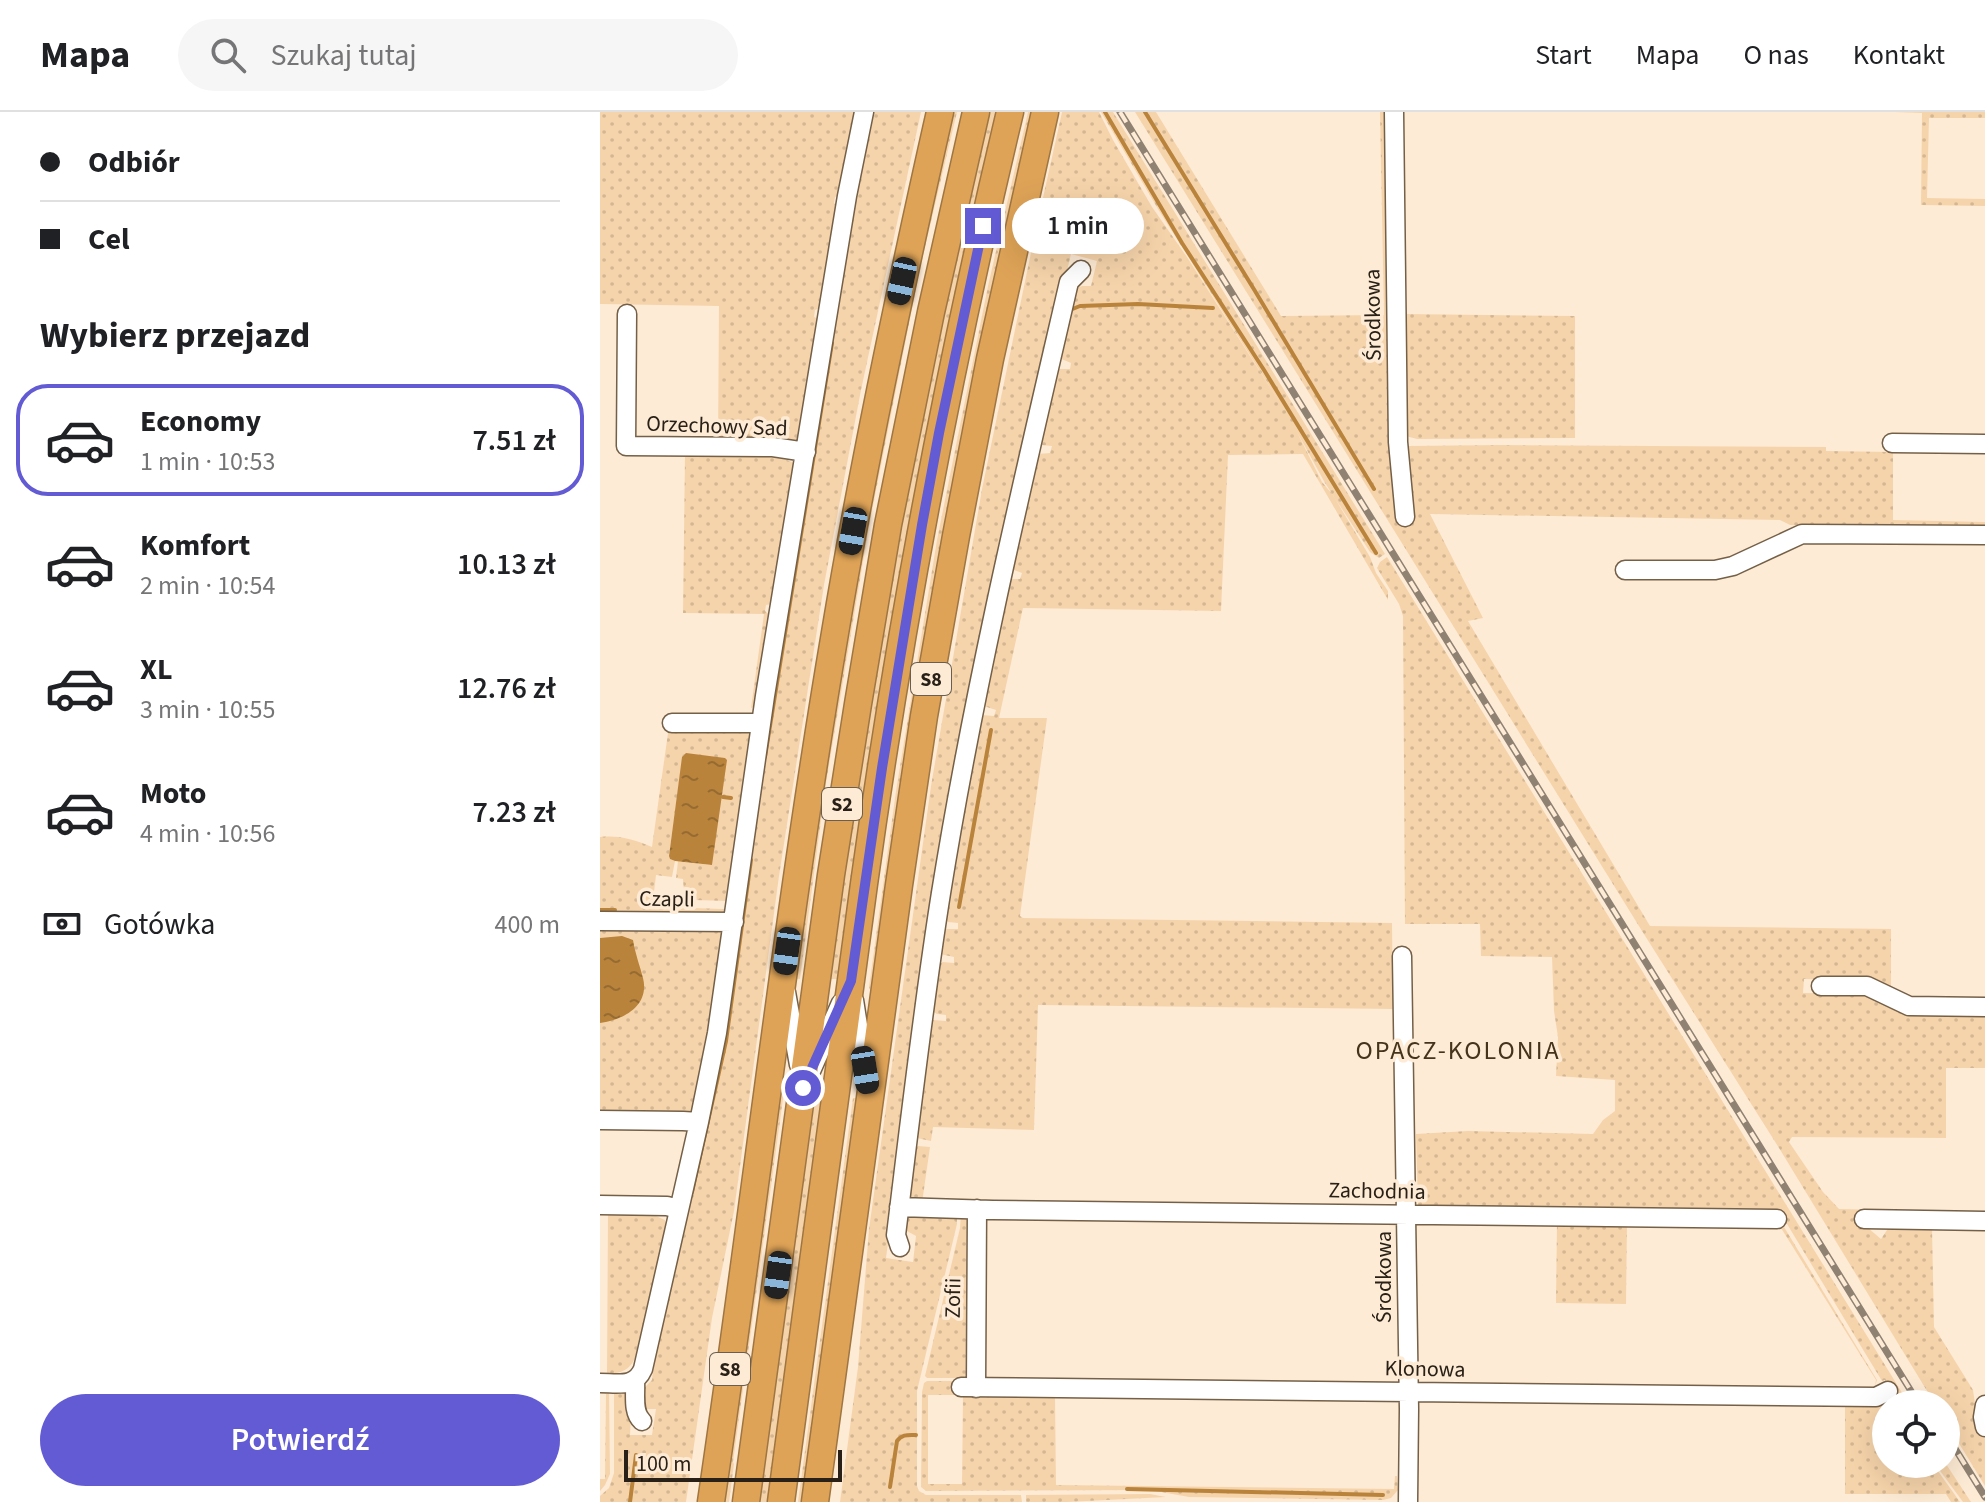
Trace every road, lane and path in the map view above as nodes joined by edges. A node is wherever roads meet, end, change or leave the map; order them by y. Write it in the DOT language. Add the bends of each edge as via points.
graph roads {
  1 [pos="864,112"];
  2 [pos="940,112"];
  3 [pos="976,112"];
  4 [pos="1010,112"];
  5 [pos="1045,112"];
  6 [pos="1394,112"];
  7 [pos="1081,270"];
  8 [pos="627,314"];
  9 [pos="1892,443"];
  10 [pos="1985,444"];
  11 [pos="806,452"];
  12 [pos="1405,517"];
  13 [pos="1985,535"];
  14 [pos="1625,570"];
  15 [pos="672,723"];
  16 [pos="761,723"];
  17 [pos="600,921"];
  18 [pos="734,922"];
  19 [pos="1402,956"];
  20 [pos="784,977"];
  21 [pos="817,981"];
  22 [pos="851,981"];
  23 [pos="1821,986"];
  24 [pos="885,991"];
  25 [pos="1985,1007"];
  26 [pos="793,1031"];
  27 [pos="827,1034"];
  28 [pos="861,1040"];
  29 [pos="769,1082"];
  30 [pos="838,1086"];
  31 [pos="803,1088"];
  32 [pos="870,1100"];
  33 [pos="600,1120"];
  34 [pos="699,1122"];
  35 [pos="600,1205"];
  36 [pos="899,1207"];
  37 [pos="679,1209"];
  38 [pos="977,1209"];
  39 [pos="1406,1214"];
  40 [pos="1777,1219"];
  41 [pos="1864,1219"];
  42 [pos="1985,1221"];
  43 [pos="900,1247"];
  44 [pos="617,1382"];
  45 [pos="968,1387"];
  46 [pos="1408,1392"];
  47 [pos="1872,1397"];
  48 [pos="1985,1405"];
  49 [pos="642,1421"];
  50 [pos="1985,1427"];
  51 [pos="711,1502"];
  52 [pos="746,1502"];
  53 [pos="781,1502"];
  54 [pos="815,1502"];
  55 [pos="1408,1502"];
  1 -- 11 [label="street"];
  2 -- 20 [label="highway, S8" via="837,617"];
  3 -- 21 [label="highway, S2" via="888,525"];
  4 -- 22 [label="highway, S2" via="922,525"];
  5 -- 24 [label="highway, S8" via="958,521"];
  6 -- 12 [label="street, Środkowa" via="1398,442"];
  7 -- 36 [label="street" via="1069,282 975,707 941,894"];
  8 -- 11 [label="street, Orzechowy Sad" via="626,446"];
  9 -- 10 [label="street"];
  11 -- 16 [label="street"];
  13 -- 14 [label="street" via="1802,534 1715,570"];
  15 -- 16 [label="street"];
  16 -- 18 [label="street"];
  17 -- 18 [label="street, Czapli"];
  18 -- 34 [label="street"];
  19 -- 39 [label="street, Środkowa"];
  20 -- 26 [label="street"];
  20 -- 29 [label="highway, S8"];
  21 -- 26 [label="street"];
  21 -- 27 [label="street"];
  21 -- 31 [label="highway, S2"];
  22 -- 27 [label="street"];
  22 -- 28 [label="street"];
  22 -- 30 [label="highway, S2"];
  23 -- 25 [label="street" via="1867,986 1909,1006"];
  24 -- 28 [label="street"];
  24 -- 32 [label="highway, S8"];
  26 -- 29 [label="street"];
  26 -- 31 [label="street"];
  27 -- 30 [label="street"];
  27 -- 31 [label="street"];
  28 -- 30 [label="street"];
  28 -- 32 [label="street"];
  29 -- 51 [label="highway, S8"];
  30 -- 53 [label="highway, S2"];
  31 -- 52 [label="highway, S2"];
  32 -- 54 [label="highway, S8"];
  33 -- 34 [label="street"];
  34 -- 37 [label="street"];
  35 -- 37 [label="street"];
  36 -- 38 [label="street, Zachodnia"];
  36 -- 43 [label="street"];
  37 -- 44 [label="street" via="641,1374"];
  38 -- 39 [label="street, Zachodnia"];
  38 -- 45 [label="street, Zofii"];
  39 -- 40 [label="street, Zachodnia"];
  39 -- 46 [label="street, Środkowa"];
  41 -- 42 [label="street"];
  44 -- 49 [label="street"];
  45 -- 46 [label="street, Klonowa"];
  46 -- 47 [label="street, Klonowa"];
  46 -- 55 [label="street, Środkowa"];
  48 -- 50 [label="street"];
}
